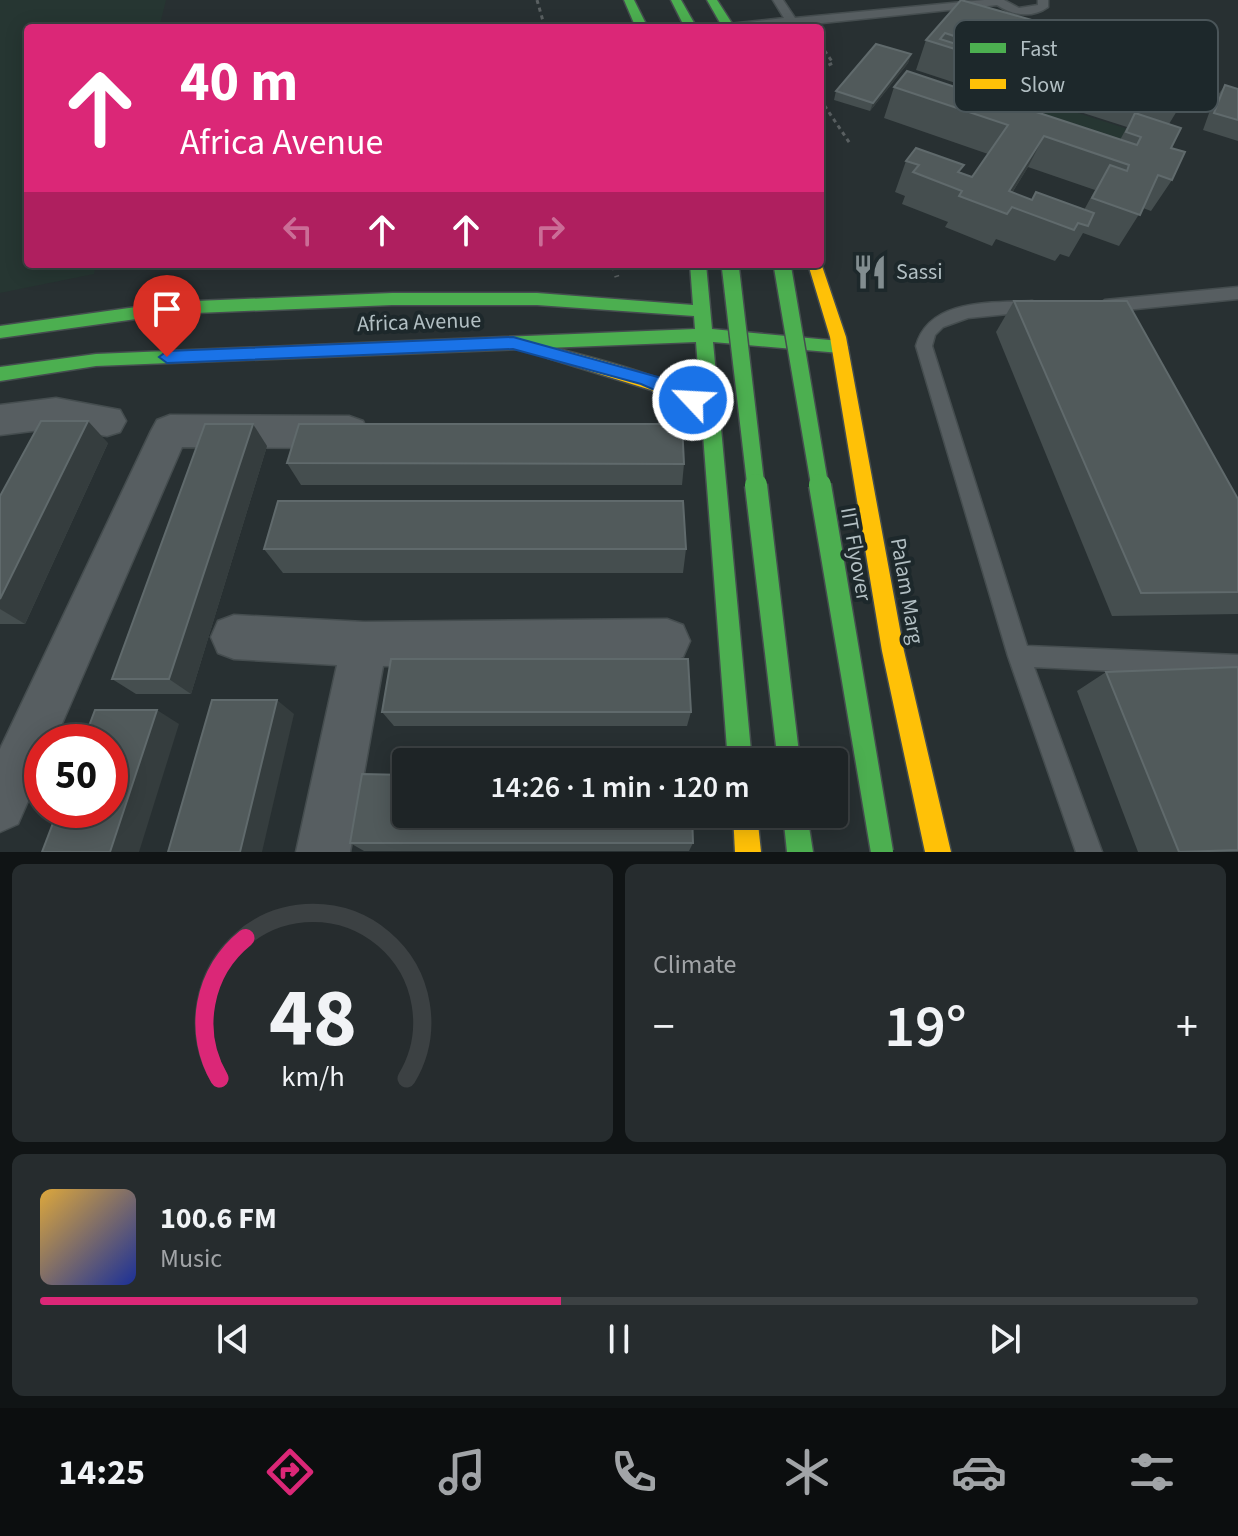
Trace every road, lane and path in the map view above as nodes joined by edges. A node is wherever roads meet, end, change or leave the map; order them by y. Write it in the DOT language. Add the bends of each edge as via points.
graph roads {
  1 [pos="537,0"];
  2 [pos="629,0"];
  3 [pos="648,0"];
  4 [pos="676,0"];
  5 [pos="712,0"];
  6 [pos="778,0"];
  7 [pos="1043,0"];
  8 [pos="997,1"];
  9 [pos="793,23"];
  10 [pos="544,24"];
  11 [pos="640,24"];
  12 [pos="660,24"];
  13 [pos="689,24"];
  14 [pos="727,24"];
  15 [pos="780,24"];
  16 [pos="824,50"];
  17 [pos="824,67"];
  18 [pos="824,105"];
  19 [pos="851,145"];
  20 [pos="730,268"];
  21 [pos="783,268"];
  22 [pos="817,268"];
  23 [pos="694,274"];
  24 [pos="636,287"];
  25 [pos="1238,293"];
  26 [pos="537,299"];
  27 [pos="1045,307"];
  28 [pos="1104,310"];
  29 [pos="704,312"];
  30 [pos="748,316"];
  31 [pos="777,319"];
  32 [pos="828,331"];
  33 [pos="0,332"];
  34 [pos="706,335"];
  35 [pos="513,343"];
  36 [pos="0,374"];
  37 [pos="713,419"];
  38 [pos="0,420"];
  39 [pos="107,421"];
  40 [pos="391,432"];
  41 [pos="234,637"];
  42 [pos="667,641"];
  43 [pos="364,644"];
  44 [pos="1019,656"];
  45 [pos="1238,666"];
  46 [pos="739,748"];
  47 [pos="787,748"];
  48 [pos="0,806"];
  49 [pos="746,828"];
  50 [pos="797,828"];
  51 [pos="323,852"];
  52 [pos="748,852"];
  53 [pos="800,852"];
  54 [pos="882,852"];
  55 [pos="938,852"];
  56 [pos="1089,852"];
  1 -- 10 [label="path"];
  2 -- 11 [label="main road"];
  3 -- 12 [label="main road"];
  4 -- 13 [label="main road"];
  5 -- 14 [label="main road"];
  6 -- 9 [label="lane"];
  7 -- 8 [label="lane" via="1043,7 1028,12"];
  8 -- 9 [label="lane"];
  9 -- 15 [label="lane"];
  16 -- 17 [label="path" via="833,63"];
  18 -- 19 [label="path"];
  20 -- 47 [label="main road, bridge"];
  21 -- 54 [label="main road, IIT Flyover, bridge"];
  22 -- 32 [label="main road, Palam Marg"];
  23 -- 29 [label="main road"];
  24 -- 26 [label="main road"];
  25 -- 28 [label="lane"];
  26 -- 29 [label="main road, Africa Avenue"];
  26 -- 33 [label="main road, Africa Avenue" via="172,308"];
  27 -- 44 [label="lane" via="974,310 946,318 924,337"];
  29 -- 30 [label="main road, Africa Avenue"];
  29 -- 34 [label="main road"];
  31 -- 32 [label="main road"];
  32 -- 34 [label="main road, Africa Avenue"];
  32 -- 55 [label="main road, Palam Marg"];
  34 -- 35 [label="main road, Africa Avenue"];
  34 -- 37 [label="main road"];
  35 -- 36 [label="main road, Africa Avenue" via="96,360"];
  35 -- 37 [label="main road" via="669,387"];
  37 -- 46 [label="main road"];
  38 -- 39 [label="street" via="56,413"];
  40 -- 48 [label="street" via="170,431"];
  41 -- 43 [label="street"];
  42 -- 43 [label="street"];
  43 -- 51 [label="street"];
  44 -- 45 [label="lane"];
  44 -- 56 [label="lane"];
  49 -- 52 [label="main road"];
  50 -- 53 [label="main road"];
}
